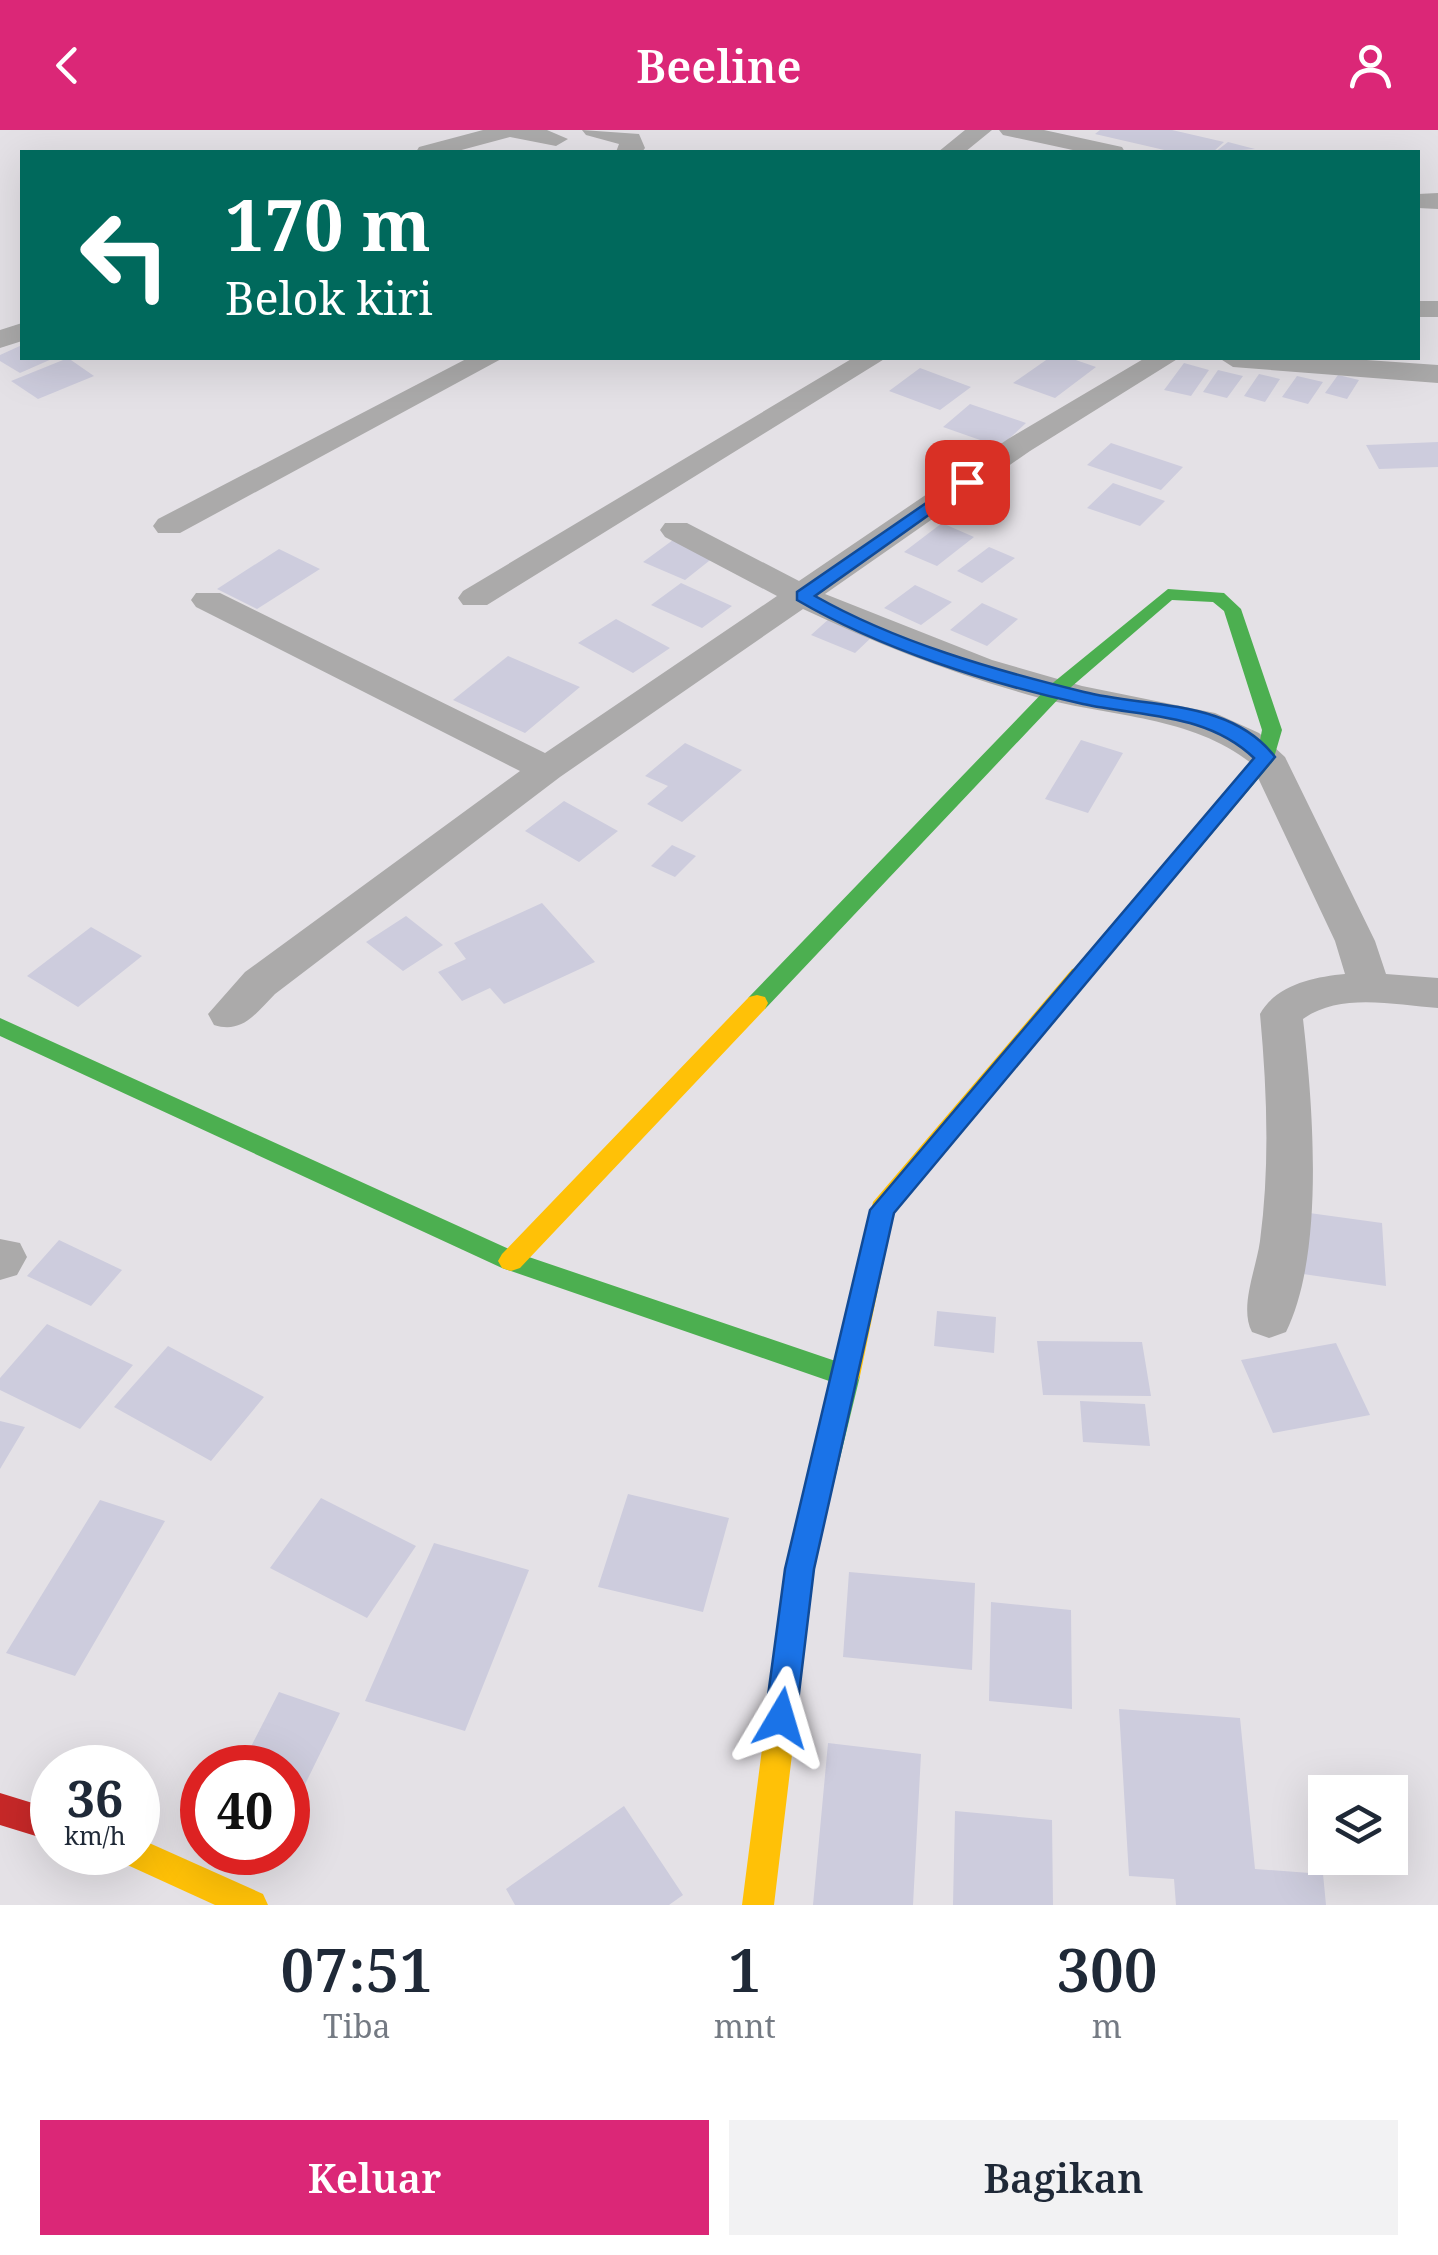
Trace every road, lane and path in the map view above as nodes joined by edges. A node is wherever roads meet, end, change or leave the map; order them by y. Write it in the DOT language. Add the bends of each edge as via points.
graph roads {
  1 [pos="586,130"];
  2 [pos="980,130"];
  3 [pos="1011,130"];
  4 [pos="554,146"];
  5 [pos="435,150"];
  6 [pos="953,150"];
  7 [pos="1104,150"];
  8 [pos="486,360"];
  9 [pos="869,360"];
  10 [pos="1162,360"];
  11 [pos="1260,360"];
  12 [pos="1438,374"];
  13 [pos="168,526"];
  14 [pos="676,530"];
  15 [pos="803,596"];
  16 [pos="475,598"];
  17 [pos="208,600"];
  18 [pos="1056,690"];
  19 [pos="1266,757"];
  20 [pos="547,769"];
  21 [pos="1370,988"];
  22 [pos="1438,993"];
  23 [pos="228,1014"];
  24 [pos="0,1026"];
  25 [pos="511,1261"];
  26 [pos="1268,1318"];
  27 [pos="847,1376"];
  28 [pos="0,1809"];
  29 [pos="30,1818"];
  30 [pos="160,1864"];
  31 [pos="252,1905"];
  32 [pos="758,1905"];
  1 -- 4 [label="street"];
  2 -- 6 [label="street"];
  3 -- 7 [label="street"];
  4 -- 5 [label="street" via="510,130"];
  8 -- 13 [label="street"];
  9 -- 16 [label="street"];
  10 -- 15 [label="street" via="1019,445"];
  11 -- 12 [label="street"];
  14 -- 15 [label="street"];
  15 -- 18 [label="street" via="894,638"];
  15 -- 20 [label="street"];
  17 -- 20 [label="street"];
  18 -- 19 [label="street" via="1196,716 1244,737"];
  18 -- 19 [label="street" via="1168,594 1218,597 1232,609 1272,730"];
  18 -- 25 [label="street"];
  19 -- 21 [label="street"];
  19 -- 27 [label="street" via="882,1210"];
  20 -- 23 [label="street"];
  21 -- 22 [label="street"];
  21 -- 26 [label="street" via="1296,999 1282,1014 1290,1210"];
  24 -- 25 [label="street"];
  25 -- 27 [label="street"];
  27 -- 32 [label="street" via="799,1569"];
  28 -- 29 [label="street"];
  30 -- 31 [label="street"];
}
